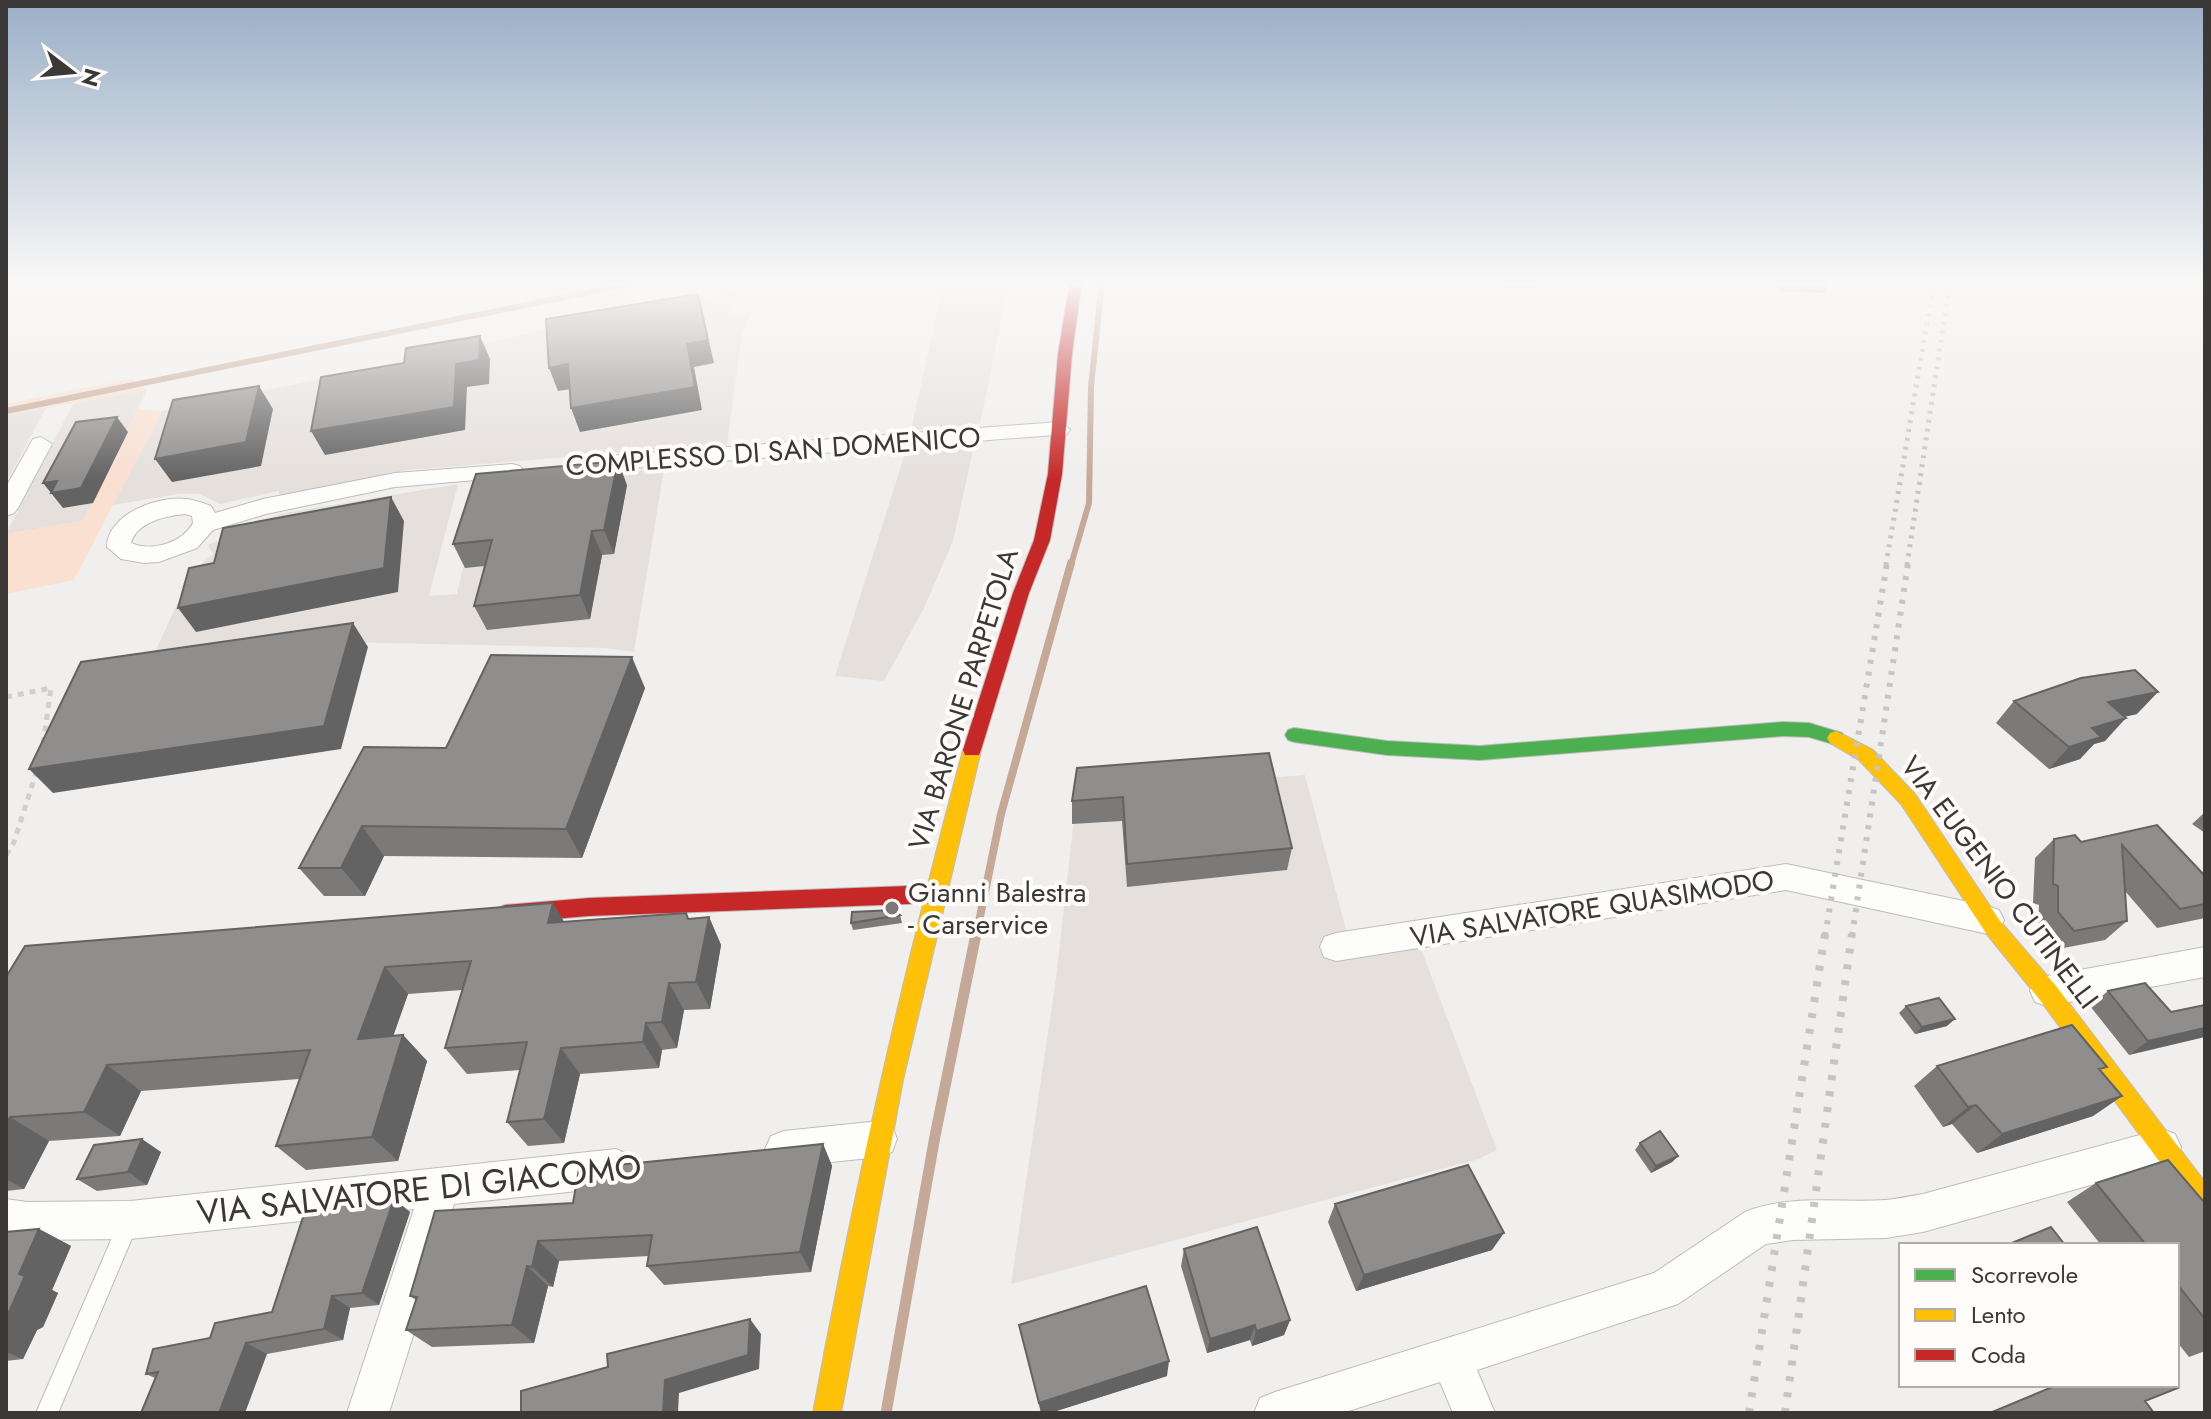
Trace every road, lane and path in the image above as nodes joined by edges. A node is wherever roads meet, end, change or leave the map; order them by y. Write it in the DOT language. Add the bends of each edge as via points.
graph roads {
  1 [pos="1066,347"];
  2 [pos="1059,429"];
  3 [pos="41,444"];
  4 [pos="559,467"];
  5 [pos="528,469"];
  6 [pos="6,508"];
  7 [pos="205,524"];
  8 [pos="6,697"];
  9 [pos="1294,735"];
  10 [pos="6,855"];
  11 [pos="934,894"];
  12 [pos="494,915"];
  13 [pos="1988,920"];
  14 [pos="1336,947"];
  15 [pos="2205,962"];
  16 [pos="2047,991"];
  17 [pos="879,1139"];
  18 [pos="2162,1147"];
  19 [pos="753,1152"];
  20 [pos="644,1165"];
  21 [pos="440,1187"];
  22 [pos="2205,1202"];
  23 [pos="6,1218"];
  24 [pos="130,1220"];
  25 [pos="1450,1356"];
  26 [pos="47,1413"];
  27 [pos="368,1413"];
  28 [pos="827,1413"];
  29 [pos="1275,1413"];
  30 [pos="1474,1413"];
  1 -- 2 [label="street, VIA BARONE PARPETOLA"];
  2 -- 4 [label="street, COMPLESSO DI SAN DOMENICO"];
  2 -- 11 [label="street, VIA BARONE PARPETOLA" via="1042,540 970,754"];
  3 -- 6 [label="street"];
  5 -- 7 [label="street, COMPLESSO DI SAN DOMENICO" via="395,480"];
  8 -- 10 [label="path" via="51,688 41,757"];
  9 -- 13 [label="street, VIA EUGENIO CUTINELLI" via="1380,750 1480,753 1783,729 1826,732 1875,762 1906,796"];
  11 -- 12 [label="street"];
  11 -- 17 [label="street, VIA BARONE PARPETOLA"];
  13 -- 14 [label="street, VIA SALVATORE QUASIMODO" via="1786,877"];
  13 -- 16 [label="street, VIA EUGENIO CUTINELLI"];
  15 -- 16 [label="street"];
  16 -- 18 [label="street, VIA EUGENIO CUTINELLI"];
  17 -- 19 [label="street"];
  17 -- 28 [label="street, VIA BARONE PARPETOLA"];
  18 -- 22 [label="street, VIA EUGENIO CUTINELLI"];
  18 -- 25 [label="street" via="1923,1213 1759,1226 1664,1290"];
  20 -- 21 [label="street, VIA SALVATORE DI GIACOMO"];
  21 -- 24 [label="street, VIA SALVATORE DI GIACOMO"];
  21 -- 27 [label="street"];
  23 -- 24 [label="street, VIA SALVATORE DI GIACOMO"];
  24 -- 26 [label="lane"];
  25 -- 29 [label="street"];
  25 -- 30 [label="street"];
}
